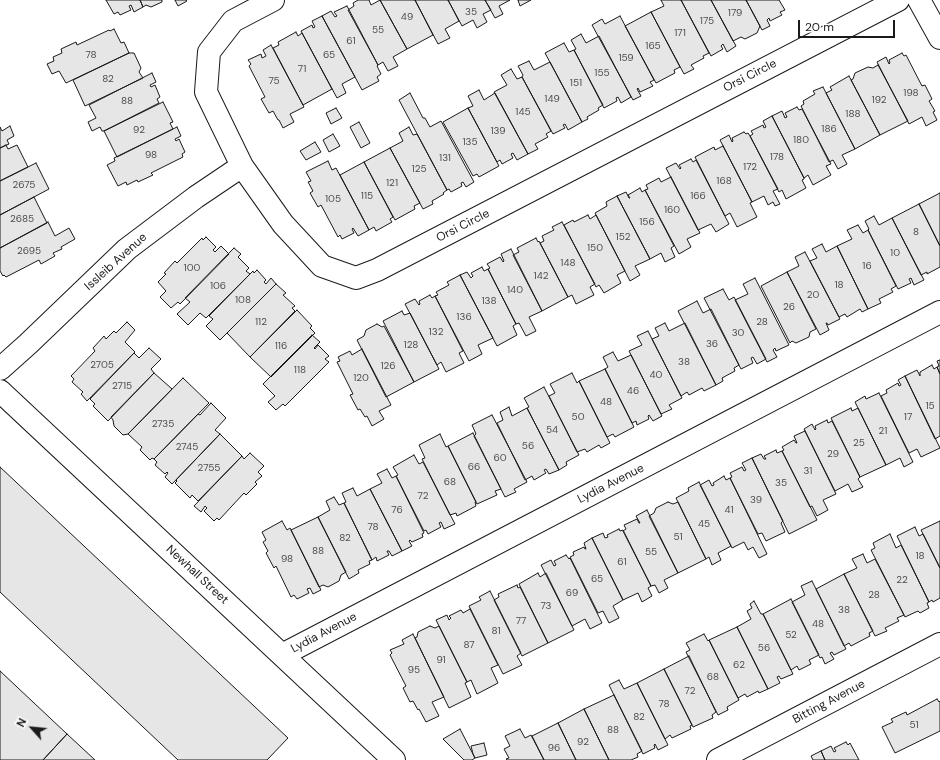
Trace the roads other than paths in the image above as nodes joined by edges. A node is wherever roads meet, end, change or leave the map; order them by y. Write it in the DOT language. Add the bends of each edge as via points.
graph roads {
  1 [pos="273,0"];
  2 [pos="898,0"];
  3 [pos="919,0"];
  4 [pos="940,38"];
  5 [pos="242,166"];
  6 [pos="940,312"];
  7 [pos="0,369"];
  8 [pos="0,391"];
  9 [pos="940,644"];
  10 [pos="282,655"];
  11 [pos="394,760"];
  12 [pos="718,760"];
  1 -- 5 [label="street, Orsi Circle" via="233,21 209,52 206,92"];
  2 -- 5 [label="street, Orsi Circle" via="377,270 356,278 322,266 283,224"];
  3 -- 4 [label="street"];
  5 -- 7 [label="street, Issleib Avenue" via="127,248"];
  6 -- 10 [label="street, Lydia Avenue"];
  8 -- 10 [label="street, Newhall Street"];
  9 -- 12 [label="street, Bitting Avenue"];
  10 -- 11 [label="street, Newhall Street"];
}
